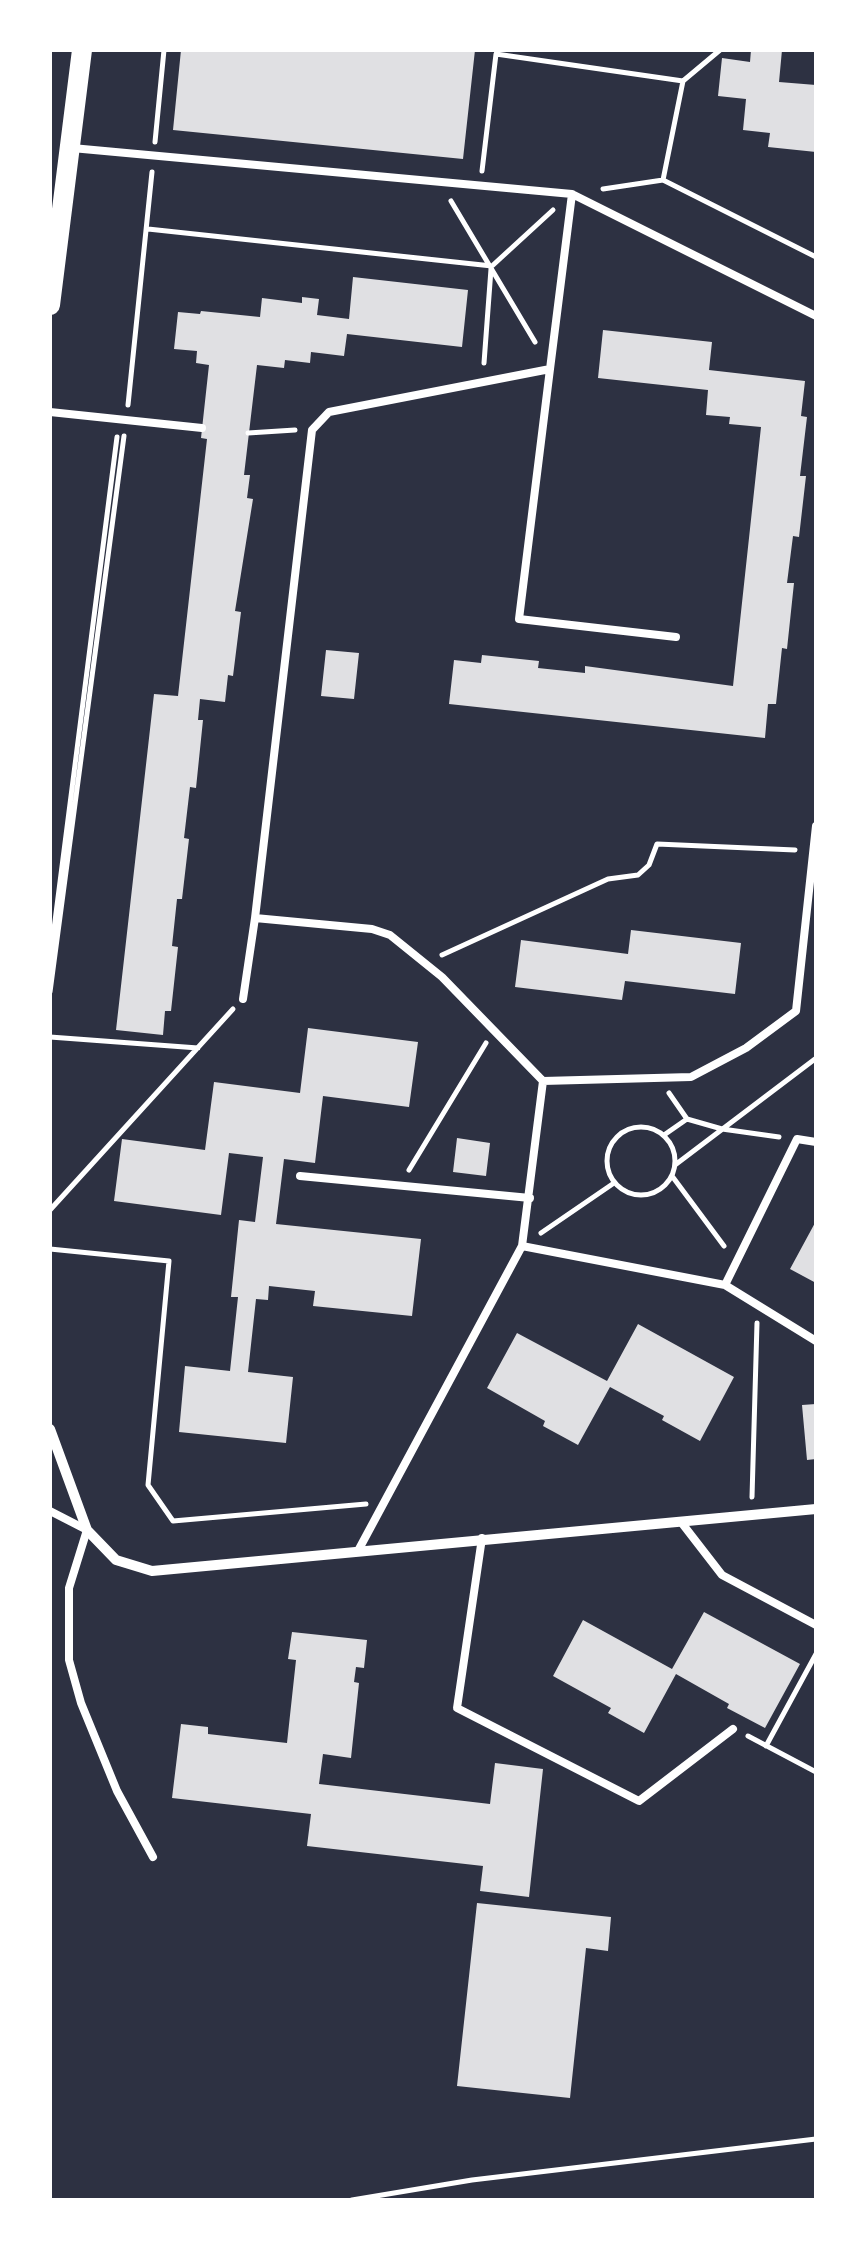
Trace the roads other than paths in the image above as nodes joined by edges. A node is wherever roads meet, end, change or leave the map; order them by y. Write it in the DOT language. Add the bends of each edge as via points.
graph roads {
  1 [pos="82,50"];
  2 [pos="72,148"];
  3 [pos="572,194"];
  4 [pos="50,305"];
  5 [pos="816,316"];
  6 [pos="550,368"];
  7 [pos="50,412"];
  8 [pos="202,428"];
  9 [pos="676,637"];
  10 [pos="816,826"];
  11 [pos="255,918"];
  12 [pos="243,999"];
  13 [pos="543,1082"];
  14 [pos="816,1142"];
  15 [pos="300,1176"];
  16 [pos="530,1198"];
  17 [pos="522,1246"];
  18 [pos="725,1285"];
  19 [pos="816,1341"];
  20 [pos="50,1429"];
  21 [pos="816,1509"];
  22 [pos="50,1511"];
  23 [pos="680,1522"];
  24 [pos="88,1530"];
  25 [pos="482,1538"];
  26 [pos="359,1549"];
  27 [pos="816,1625"];
  28 [pos="733,1728"];
  29 [pos="153,1857"];
  1 -- 2 [label="main road"];
  2 -- 3 [label="lane"];
  2 -- 4 [label="main road"];
  3 -- 5 [label="lane"];
  3 -- 6 [label="lane"];
  6 -- 9 [label="lane" via="520,620"];
  6 -- 11 [label="lane" via="328,412 312,430"];
  7 -- 8 [label="lane"];
  10 -- 13 [label="lane" via="796,1012 691,1077"];
  11 -- 12 [label="lane"];
  11 -- 13 [label="lane" via="390,935"];
  13 -- 16 [label="lane"];
  14 -- 18 [label="lane" via="797,1139"];
  15 -- 16 [label="lane"];
  16 -- 17 [label="lane"];
  17 -- 18 [label="lane"];
  17 -- 26 [label="lane"];
  18 -- 19 [label="lane"];
  20 -- 24 [label="street"];
  21 -- 23 [label="street"];
  22 -- 24 [label="lane"];
  23 -- 25 [label="street"];
  23 -- 27 [label="lane" via="722,1575"];
  24 -- 26 [label="street" via="116,1560 152,1570"];
  24 -- 29 [label="lane" via="69,1588 69,1660 116,1792"];
  25 -- 26 [label="street"];
  25 -- 28 [label="lane" via="458,1708 639,1801"];
}
